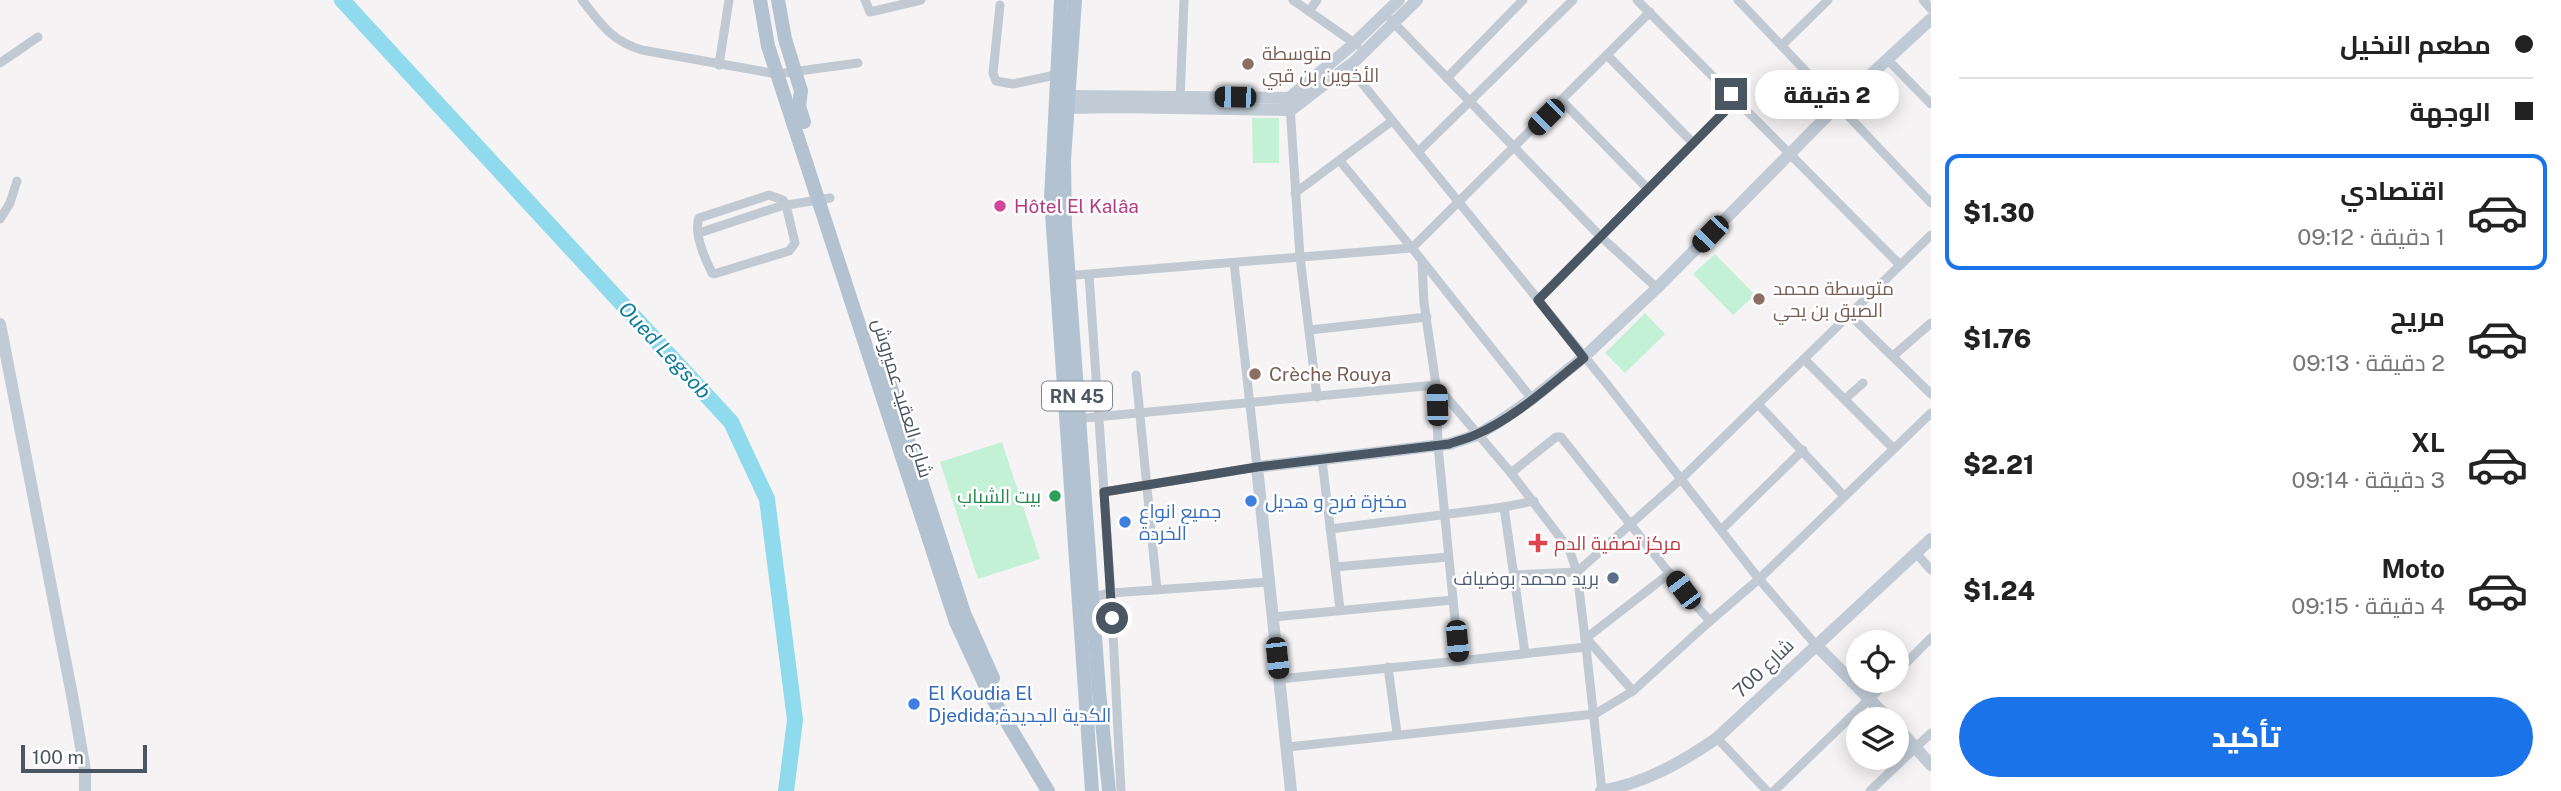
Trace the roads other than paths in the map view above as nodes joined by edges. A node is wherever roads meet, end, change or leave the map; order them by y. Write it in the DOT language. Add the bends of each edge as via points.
graph roads {
  1 [pos="582,0"];
  2 [pos="729,0"];
  3 [pos="760,0"];
  4 [pos="778,0"];
  5 [pos="865,0"];
  6 [pos="1061,0"];
  7 [pos="1074,0"];
  8 [pos="1184,0"];
  9 [pos="1293,0"];
  10 [pos="1317,0"];
  11 [pos="1399,0"];
  12 [pos="1417,0"];
  13 [pos="1523,0"];
  14 [pos="1573,0"];
  15 [pos="1637,0"];
  16 [pos="1738,0"];
  17 [pos="1828,0"];
  18 [pos="1923,0"];
  19 [pos="916,1"];
  20 [pos="1000,5"];
  21 [pos="1931,9"];
  22 [pos="1309,11"];
  23 [pos="1650,12"];
  24 [pos="1389,19"];
  25 [pos="1931,19"];
  26 [pos="38,37"];
  27 [pos="1355,42"];
  28 [pos="1782,45"];
  29 [pos="1365,52"];
  30 [pos="1608,56"];
  31 [pos="1887,58"];
  32 [pos="0,63"];
  33 [pos="858,63"];
  34 [pos="719,65"];
  35 [pos="1348,66"];
  36 [pos="796,72"];
  37 [pos="778,74"];
  38 [pos="1063,74"];
  39 [pos="1447,78"];
  40 [pos="1737,99"];
  41 [pos="1469,101"];
  42 [pos="1562,101"];
  43 [pos="1068,102"];
  44 [pos="1179,102"];
  45 [pos="1290,104"];
  46 [pos="1839,104"];
  47 [pos="1931,104"];
  48 [pos="1392,121"];
  49 [pos="1693,143"];
  50 [pos="1514,148"];
  51 [pos="1419,151"];
  52 [pos="1788,153"];
  53 [pos="1340,161"];
  54 [pos="17,181"];
  55 [pos="1647,188"];
  56 [pos="1295,193"];
  57 [pos="825,199"];
  58 [pos="1459,201"];
  59 [pos="1931,203"];
  60 [pos="786,205"];
  61 [pos="0,219"];
  62 [pos="698,233"];
  63 [pos="1599,235"];
  64 [pos="1931,235"];
  65 [pos="1412,248"];
  66 [pos="1300,257"];
  67 [pos="1234,263"];
  68 [pos="1422,264"];
  69 [pos="1900,265"];
  70 [pos="1088,275"];
  71 [pos="1061,276"];
  72 [pos="1657,288"];
  73 [pos="1538,300"];
  74 [pos="1849,314"];
  75 [pos="1427,317"];
  76 [pos="1931,323"];
  77 [pos="0,324"];
  78 [pos="1310,330"];
  79 [pos="1893,356"];
  80 [pos="1584,358"];
  81 [pos="876,359"];
  82 [pos="1804,359"];
  83 [pos="1136,375"];
  84 [pos="1863,383"];
  85 [pos="1436,385"];
  86 [pos="1931,394"];
  87 [pos="1317,397"];
  88 [pos="1532,399"];
  89 [pos="1845,399"];
  90 [pos="1251,404"];
  91 [pos="1758,404"];
  92 [pos="1141,413"];
  93 [pos="1931,413"];
  94 [pos="1099,416"];
  95 [pos="1073,419"];
  96 [pos="1477,435"];
  97 [pos="1438,446"];
  98 [pos="1894,449"];
  99 [pos="1803,450"];
  100 [pos="1322,460"];
  101 [pos="1257,467"];
  102 [pos="1511,473"];
  103 [pos="1681,479"];
  104 [pos="1146,485"];
  105 [pos="1104,492"];
  106 [pos="1844,496"];
  107 [pos="1534,501"];
  108 [pos="1504,507"];
  109 [pos="1444,514"];
  110 [pos="1630,524"];
  111 [pos="1330,529"];
  112 [pos="1722,529"];
  113 [pos="1931,539"];
  114 [pos="1916,553"];
  115 [pos="1448,557"];
  116 [pos="1335,567"];
  117 [pos="1931,570"];
  118 [pos="1577,572"];
  119 [pos="1670,573"];
  120 [pos="1514,575"];
  121 [pos="1759,579"];
  122 [pos="1269,582"];
  123 [pos="1157,590"];
  124 [pos="1111,593"];
  125 [pos="1092,597"];
  126 [pos="1453,600"];
  127 [pos="1340,609"];
  128 [pos="1272,617"];
  129 [pos="1710,621"];
  130 [pos="1931,638"];
  131 [pos="1586,641"];
  132 [pos="1815,644"];
  133 [pos="1525,653"];
  134 [pos="1909,660"];
  135 [pos="1459,661"];
  136 [pos="1388,667"];
  137 [pos="1279,679"];
  138 [pos="1633,691"];
  139 [pos="1876,693"];
  140 [pos="1870,699"];
  141 [pos="1878,707"];
  142 [pos="1595,713"];
  143 [pos="1397,733"];
  144 [pos="1931,733"];
  145 [pos="1717,738"];
  146 [pos="1909,740"];
  147 [pos="1288,747"];
  148 [pos="1916,748"];
  149 [pos="1931,765"];
  150 [pos="85,791"];
  151 [pos="1048,791"];
  152 [pos="1059,791"];
  153 [pos="1092,791"];
  154 [pos="1109,791"];
  155 [pos="1121,791"];
  156 [pos="1291,791"];
  157 [pos="1601,791"];
  158 [pos="1767,791"];
  159 [pos="1774,791"];
  160 [pos="1870,791"];
  1 -- 34 [label="street" via="605,31 623,43"];
  2 -- 34 [label="street"];
  3 -- 37 [label="main road, شارع العقيد عميروش"];
  4 -- 36 [label="main road, شارع العقيد عميروش"];
  5 -- 19 [label="street" via="870,12"];
  6 -- 38 [label="main road, RN 45"];
  7 -- 38 [label="main road, RN 45"];
  8 -- 44 [label="street"];
  9 -- 22 [label="street"];
  10 -- 22 [label="street"];
  11 -- 24 [label="main road"];
  12 -- 24 [label="main road"];
  13 -- 39 [label="street"];
  14 -- 41 [label="street"];
  15 -- 23 [label="street"];
  16 -- 28 [label="street"];
  17 -- 28 [label="street"];
  18 -- 21 [label="street"];
  20 -- 38 [label="street" via="996,81 1013,83"];
  22 -- 27 [label="street"];
  23 -- 30 [label="street"];
  23 -- 40 [label="street"];
  24 -- 27 [label="main road"];
  24 -- 29 [label="main road"];
  24 -- 39 [label="street"];
  25 -- 31 [label="main road"];
  26 -- 32 [label="street"];
  27 -- 29 [label="street"];
  27 -- 45 [label="main road"];
  28 -- 46 [label="street"];
  29 -- 35 [label="main road"];
  30 -- 42 [label="street"];
  30 -- 49 [label="street"];
  31 -- 46 [label="main road"];
  31 -- 47 [label="street"];
  33 -- 36 [label="street"];
  34 -- 37 [label="street"];
  35 -- 45 [label="main road"];
  35 -- 48 [label="street"];
  36 -- 37 [label="street"];
  36 -- 57 [label="main road, شارع العقيد عميروش" via="802,91 799,106"];
  37 -- 57 [label="main road, شارع العقيد عميروش"];
  38 -- 43 [label="main road, RN 45"];
  38 -- 71 [label="main road, RN 45" via="1051,199"];
  39 -- 41 [label="street"];
  40 -- 49 [label="street"];
  40 -- 52 [label="street"];
  41 -- 50 [label="street"];
  41 -- 51 [label="street"];
  42 -- 50 [label="street"];
  42 -- 55 [label="street"];
  43 -- 44 [label="main road"];
  43 -- 71 [label="main road, RN 45"];
  44 -- 45 [label="main road"];
  45 -- 56 [label="street"];
  46 -- 52 [label="main road"];
  46 -- 59 [label="street"];
  48 -- 51 [label="street"];
  48 -- 53 [label="street"];
  49 -- 55 [label="street"];
  50 -- 58 [label="street"];
  50 -- 63 [label="street"];
  51 -- 58 [label="street"];
  52 -- 69 [label="street"];
  52 -- 72 [label="main road"];
  53 -- 56 [label="street"];
  53 -- 65 [label="street"];
  54 -- 61 [label="street"];
  55 -- 63 [label="street"];
  56 -- 66 [label="street"];
  57 -- 60 [label="street"];
  57 -- 81 [label="main road, شارع العقيد عميروش"];
  58 -- 65 [label="street"];
  58 -- 73 [label="street"];
  60 -- 62 [label="street"];
  60 -- 62 [label="street" via="777,197 758,197 702,216 697,221"];
  60 -- 62 [label="street" via="793,247 752,263 714,274"];
  63 -- 72 [label="street"];
  63 -- 73 [label="street"];
  64 -- 69 [label="street"];
  65 -- 66 [label="street"];
  65 -- 68 [label="street"];
  66 -- 67 [label="street"];
  66 -- 78 [label="street"];
  67 -- 70 [label="street"];
  67 -- 90 [label="street"];
  68 -- 75 [label="street"];
  68 -- 88 [label="street"];
  69 -- 74 [label="street"];
  70 -- 71 [label="street"];
  70 -- 94 [label="street"];
  71 -- 95 [label="main road, RN 45"];
  72 -- 80 [label="main road"];
  73 -- 80 [label="street"];
  74 -- 79 [label="street"];
  74 -- 82 [label="street"];
  75 -- 78 [label="street"];
  75 -- 85 [label="street"];
  76 -- 79 [label="street"];
  77 -- 150 [label="main road" via="74,708"];
  78 -- 87 [label="street"];
  79 -- 86 [label="street"];
  80 -- 88 [label="main road"];
  80 -- 103 [label="street"];
  81 -- 151 [label="main road, شارع العقيد عميروش" via="962,637"];
  81 -- 152 [label="main road, شارع العقيد عميروش" via="964,613 998,688"];
  82 -- 89 [label="street"];
  82 -- 91 [label="street"];
  83 -- 92 [label="street"];
  84 -- 89 [label="street"];
  85 -- 87 [label="street"];
  85 -- 96 [label="street"];
  85 -- 97 [label="street"];
  87 -- 90 [label="street"];
  88 -- 96 [label="main road"];
  89 -- 98 [label="street"];
  90 -- 92 [label="street"];
  90 -- 101 [label="street"];
  91 -- 99 [label="street"];
  91 -- 103 [label="street"];
  92 -- 94 [label="street"];
  92 -- 104 [label="street"];
  93 -- 98 [label="street"];
  94 -- 95 [label="street"];
  94 -- 105 [label="street"];
  95 -- 125 [label="main road, RN 45"];
  95 -- 153 [label="main road, RN 45"];
  96 -- 97 [label="main road"];
  96 -- 102 [label="street"];
  97 -- 100 [label="main road"];
  97 -- 109 [label="street"];
  98 -- 106 [label="street"];
  99 -- 106 [label="street"];
  99 -- 112 [label="street"];
  100 -- 101 [label="main road"];
  100 -- 111 [label="street"];
  101 -- 104 [label="street"];
  101 -- 122 [label="main road"];
  102 -- 107 [label="street"];
  102 -- 110 [label="street" via="1558,436"];
  103 -- 110 [label="street"];
  103 -- 112 [label="street"];
  104 -- 105 [label="street"];
  104 -- 123 [label="street"];
  105 -- 124 [label="street"];
  106 -- 121 [label="street"];
  107 -- 108 [label="street"];
  107 -- 118 [label="street" via="1569,549"];
  108 -- 109 [label="street"];
  108 -- 120 [label="street"];
  109 -- 111 [label="street"];
  109 -- 115 [label="street"];
  110 -- 118 [label="street"];
  110 -- 119 [label="street"];
  111 -- 116 [label="street"];
  112 -- 121 [label="street"];
  113 -- 114 [label="main road, شارع 700"];
  114 -- 117 [label="street"];
  114 -- 132 [label="main road, شارع 700"];
  115 -- 116 [label="street"];
  115 -- 126 [label="street"];
  116 -- 127 [label="street"];
  118 -- 120 [label="street"];
  118 -- 131 [label="street"];
  119 -- 129 [label="street"];
  119 -- 131 [label="street"];
  120 -- 133 [label="street"];
  121 -- 129 [label="street"];
  121 -- 132 [label="street"];
  122 -- 123 [label="street"];
  122 -- 128 [label="main road"];
  123 -- 124 [label="street"];
  124 -- 125 [label="street"];
  124 -- 155 [label="street"];
  125 -- 154 [label="main road, RN 45"];
  126 -- 127 [label="street"];
  126 -- 135 [label="street"];
  127 -- 128 [label="street"];
  128 -- 137 [label="main road"];
  129 -- 138 [label="street"];
  130 -- 134 [label="street"];
  131 -- 133 [label="street"];
  131 -- 138 [label="street"];
  131 -- 142 [label="street"];
  132 -- 140 [label="main road"];
  132 -- 145 [label="main road, شارع 700"];
  133 -- 135 [label="street"];
  135 -- 136 [label="street"];
  136 -- 137 [label="street"];
  136 -- 143 [label="street"];
  137 -- 147 [label="main road"];
  138 -- 142 [label="street"];
  139 -- 140 [label="street"];
  140 -- 141 [label="main road"];
  140 -- 159 [label="street"];
  142 -- 143 [label="street"];
  142 -- 157 [label="street"];
  143 -- 147 [label="street"];
  144 -- 148 [label="street"];
  145 -- 157 [label="main road, شارع 700" via="1656,775"];
  145 -- 158 [label="street"];
  146 -- 148 [label="main road"];
  147 -- 156 [label="main road"];
  148 -- 149 [label="main road"];
  148 -- 160 [label="street"];
}
